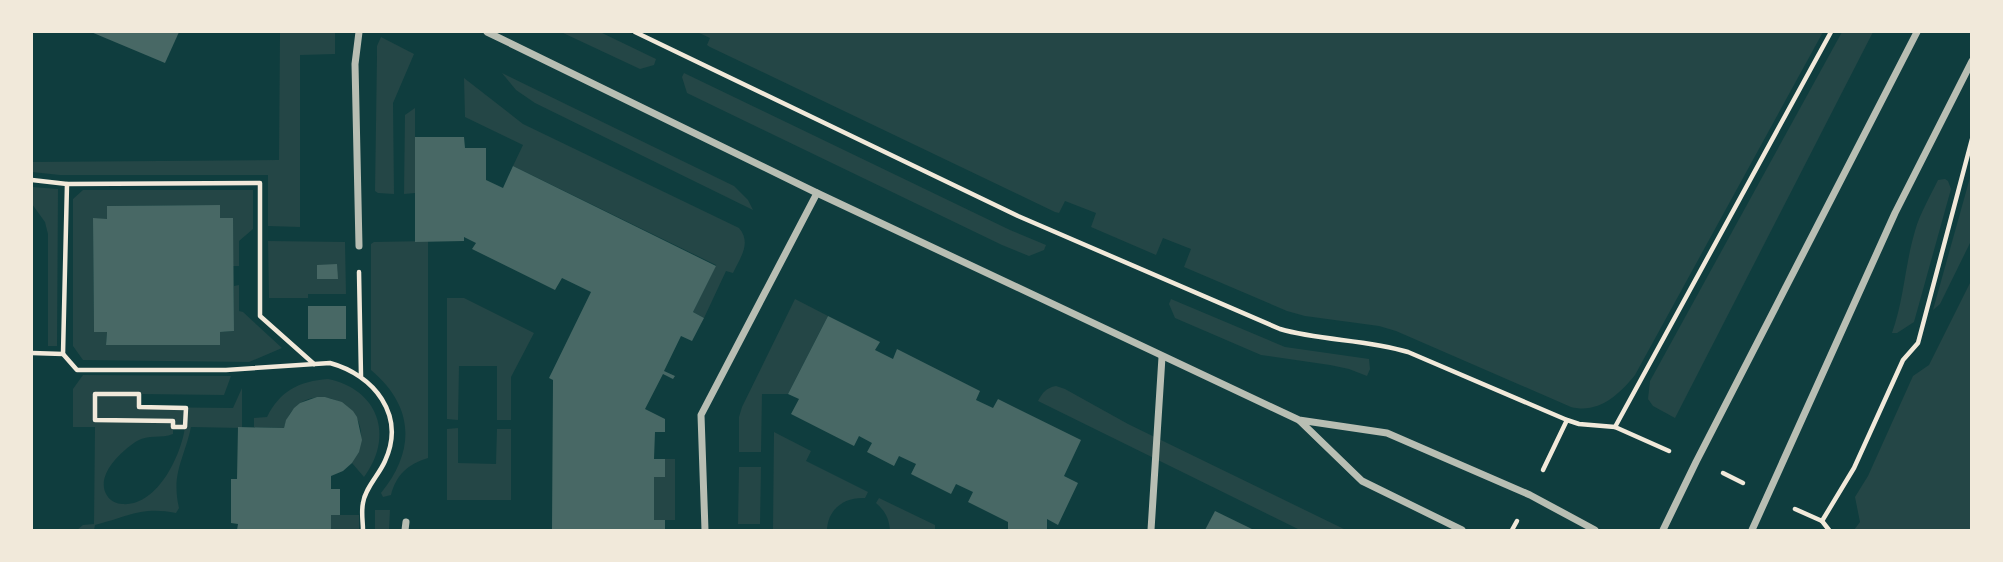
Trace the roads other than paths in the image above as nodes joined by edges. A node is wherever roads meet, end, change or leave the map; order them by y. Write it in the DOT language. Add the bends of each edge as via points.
graph roads {
  1 [pos="359,32"];
  2 [pos="487,32"];
  3 [pos="1917,32"];
  4 [pos="1972,61"];
  5 [pos="817,193"];
  6 [pos="359,246"];
  7 [pos="1163,357"];
  8 [pos="1299,420"];
  9 [pos="705,530"];
  10 [pos="1151,530"];
  11 [pos="1462,530"];
  12 [pos="1595,530"];
  13 [pos="1663,530"];
  14 [pos="1752,530"];
  1 -- 6 [label="street" via="355,64"];
  2 -- 5 [label="street"];
  3 -- 13 [label="street"];
  4 -- 14 [label="street" via="1895,213"];
  5 -- 7 [label="street"];
  5 -- 9 [label="street" via="701,415"];
  7 -- 8 [label="street"];
  7 -- 10 [label="street"];
  8 -- 11 [label="street" via="1362,481"];
  8 -- 12 [label="street" via="1387,433 1530,495"];
}
